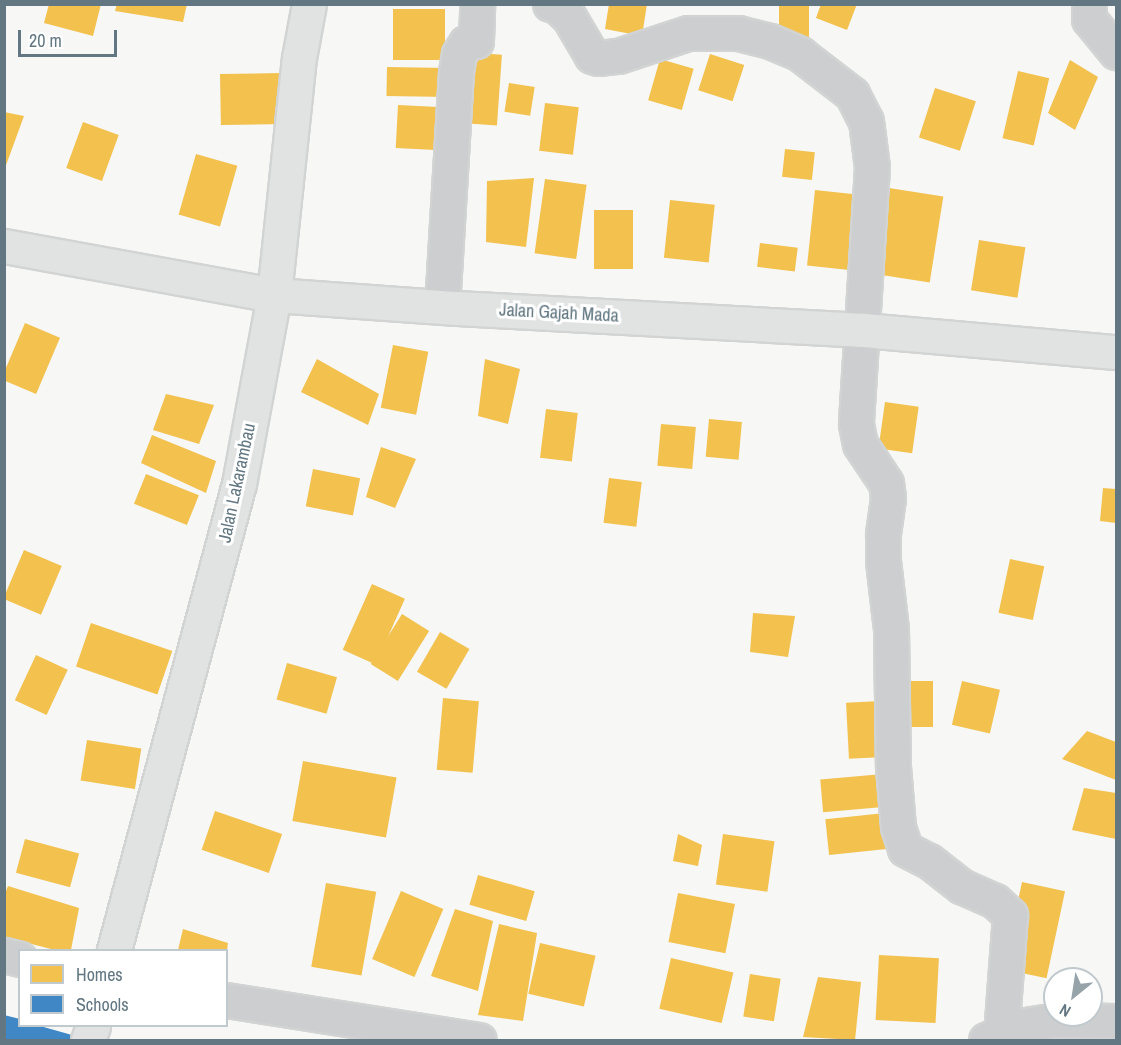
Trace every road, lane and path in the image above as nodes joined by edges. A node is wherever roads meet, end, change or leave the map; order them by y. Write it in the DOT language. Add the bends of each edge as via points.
graph roads {
  1 [pos="309,4"];
  2 [pos="477,4"];
  3 [pos="550,4"];
  4 [pos="1089,4"];
  5 [pos="1116,52"];
  6 [pos="4,246"];
  7 [pos="274,295"];
  8 [pos="442,308"];
  9 [pos="863,330"];
  10 [pos="1116,351"];
  11 [pos="115,949"];
  12 [pos="228,1000"];
  13 [pos="1116,1021"];
  14 [pos="994,1037"];
  15 [pos="479,1041"];
  1 -- 7 [label="main road, Jalan Lakarambau" via="299,58"];
  2 -- 8 [label="street" via="476,40 462,49 456,72"];
  3 -- 9 [label="street" via="569,17 592,56 618,56 688,33 738,33 800,54 852,94 866,121 872,167"];
  4 -- 5 [label="street" via="1089,19"];
  6 -- 7 [label="main road, Jalan Gajah Mada"];
  7 -- 8 [label="main road, Jalan Gajah Mada"];
  7 -- 11 [label="main road, Jalan Lakarambau" via="239,484"];
  8 -- 9 [label="main road, Jalan Gajah Mada"];
  9 -- 10 [label="main road, Jalan Gajah Mada"];
  9 -- 14 [label="street" via="856,424 860,444 880,471 888,498 883,561 891,629 898,827 905,849 929,861 961,886 995,901 1010,915"];
  12 -- 15 [label="street"];
  13 -- 14 [label="street" via="1057,1020 1019,1026"];
}
